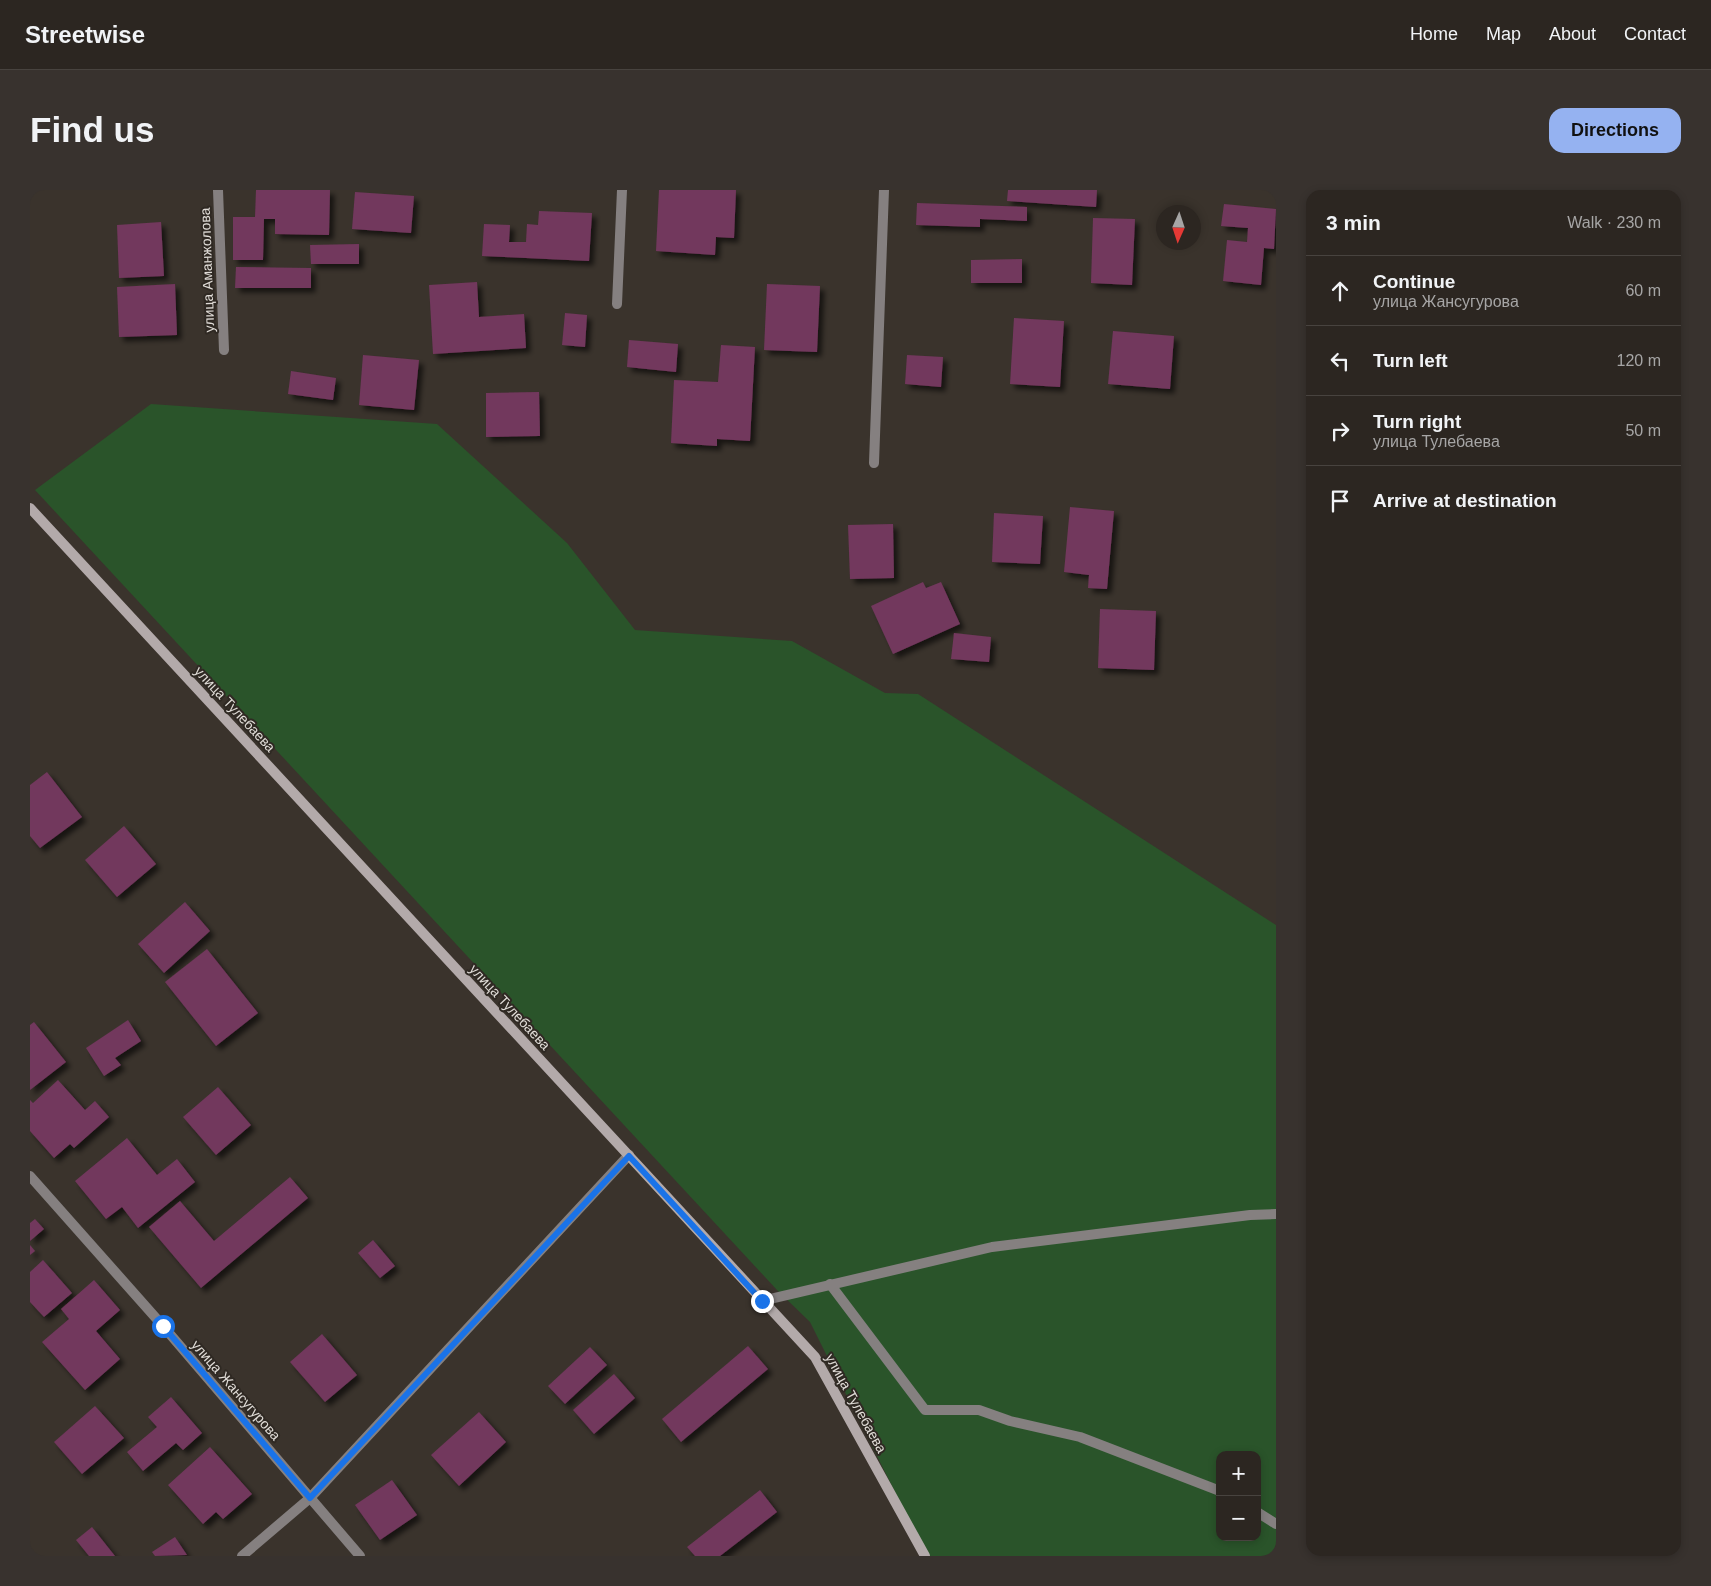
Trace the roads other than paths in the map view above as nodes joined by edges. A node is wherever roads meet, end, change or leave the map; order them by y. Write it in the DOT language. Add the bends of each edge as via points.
graph roads {
  1 [pos="218,190"];
  2 [pos="622,190"];
  3 [pos="884,190"];
  4 [pos="617,304"];
  5 [pos="224,350"];
  6 [pos="874,463"];
  7 [pos="30,508"];
  8 [pos="629,1156"];
  9 [pos="30,1176"];
  10 [pos="1276,1214"];
  11 [pos="830,1284"];
  12 [pos="762,1301"];
  13 [pos="1216,1490"];
  14 [pos="310,1498"];
  15 [pos="1261,1515"];
  16 [pos="1276,1524"];
  17 [pos="242,1556"];
  18 [pos="360,1556"];
  19 [pos="925,1556"];
  1 -- 5 [label="street, улица Аманжолова"];
  2 -- 4 [label="street"];
  3 -- 6 [label="street"];
  7 -- 8 [label="street, улица Тулебаева"];
  8 -- 12 [label="street, улица Тулебаева"];
  8 -- 14 [label="street"];
  9 -- 14 [label="street, улица Жансугурова"];
  10 -- 11 [label="street" via="992,1247"];
  11 -- 12 [label="street"];
  11 -- 13 [label="street" via="925,1410 979,1410 1010,1421 1080,1437"];
  12 -- 19 [label="street, улица Тулебаева" via="815,1357"];
  14 -- 17 [label="street"];
  14 -- 18 [label="street, улица Жансугурова"];
  15 -- 16 [label="street"];
}
